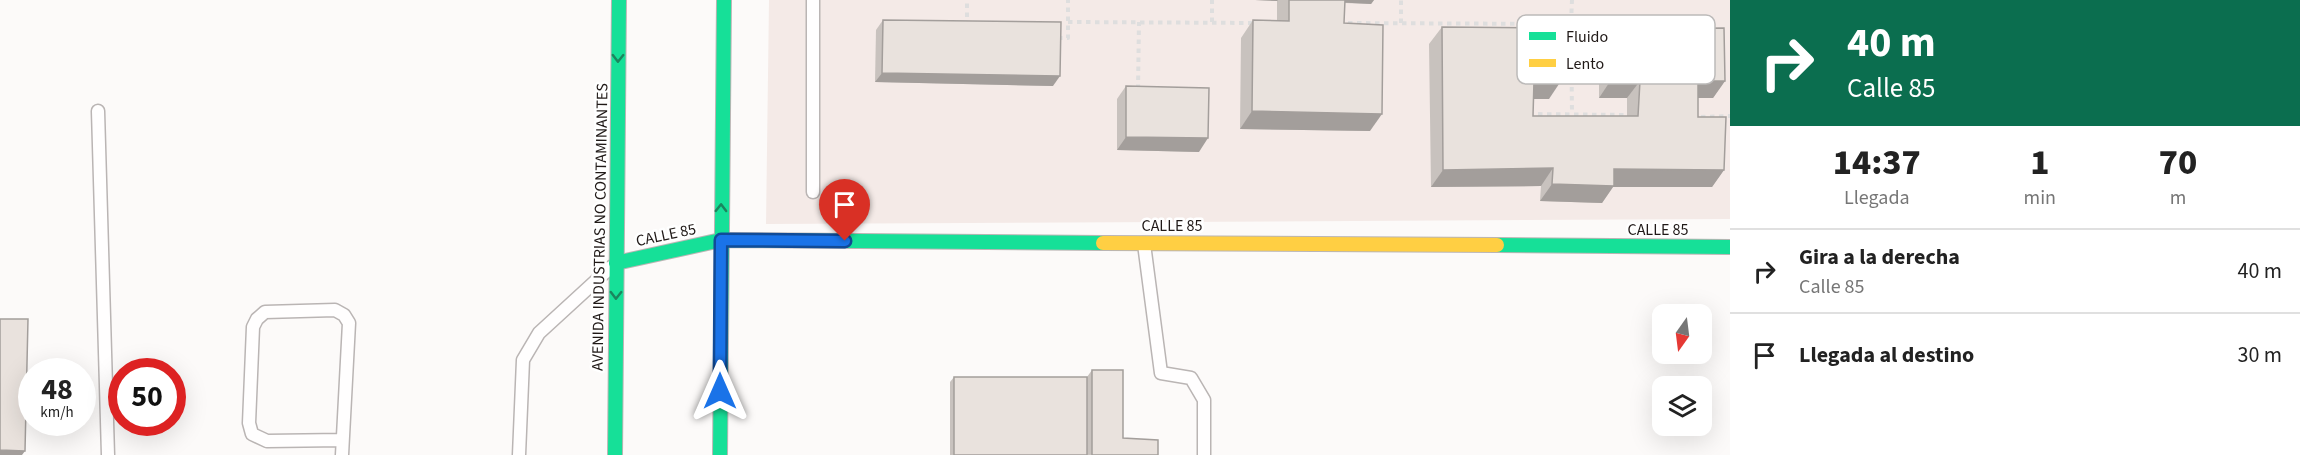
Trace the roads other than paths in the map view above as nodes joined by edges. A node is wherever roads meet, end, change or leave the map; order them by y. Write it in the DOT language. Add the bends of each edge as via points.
graph roads {
  1 [pos="619,0"];
  2 [pos="724,0"];
  3 [pos="813,0"];
  4 [pos="98,111"];
  5 [pos="813,192"];
  6 [pos="721,240"];
  7 [pos="1144,242"];
  8 [pos="1730,247"];
  9 [pos="616,263"];
  10 [pos="342,440"];
  11 [pos="108,455"];
  12 [pos="342,455"];
  13 [pos="519,455"];
  14 [pos="615,455"];
  15 [pos="720,455"];
  16 [pos="1204,455"];
  1 -- 9 [label="street, AVENIDA INDUSTRIAS NO CONTAMINANTES, one-way"];
  6 -- 2 [label="street, one-way"];
  3 -- 5 [label="lane"];
  4 -- 11 [label="lane"];
  6 -- 7 [label="street, CALLE 85"];
  6 -- 9 [label="street, CALLE 85"];
  6 -- 15 [label="street"];
  7 -- 8 [label="street, CALLE 85"];
  7 -- 16 [label="lane" via="1161,373 1191,378 1204,400"];
  9 -- 13 [label="lane" via="539,333 523,360"];
  9 -- 14 [label="street, AVENIDA INDUSTRIAS NO CONTAMINANTES, one-way"];
  10 -- 10 [label="lane" via="349,323 335,310 265,312 253,327 249,423 252,434 267,441"];
  10 -- 12 [label="lane"];
}
